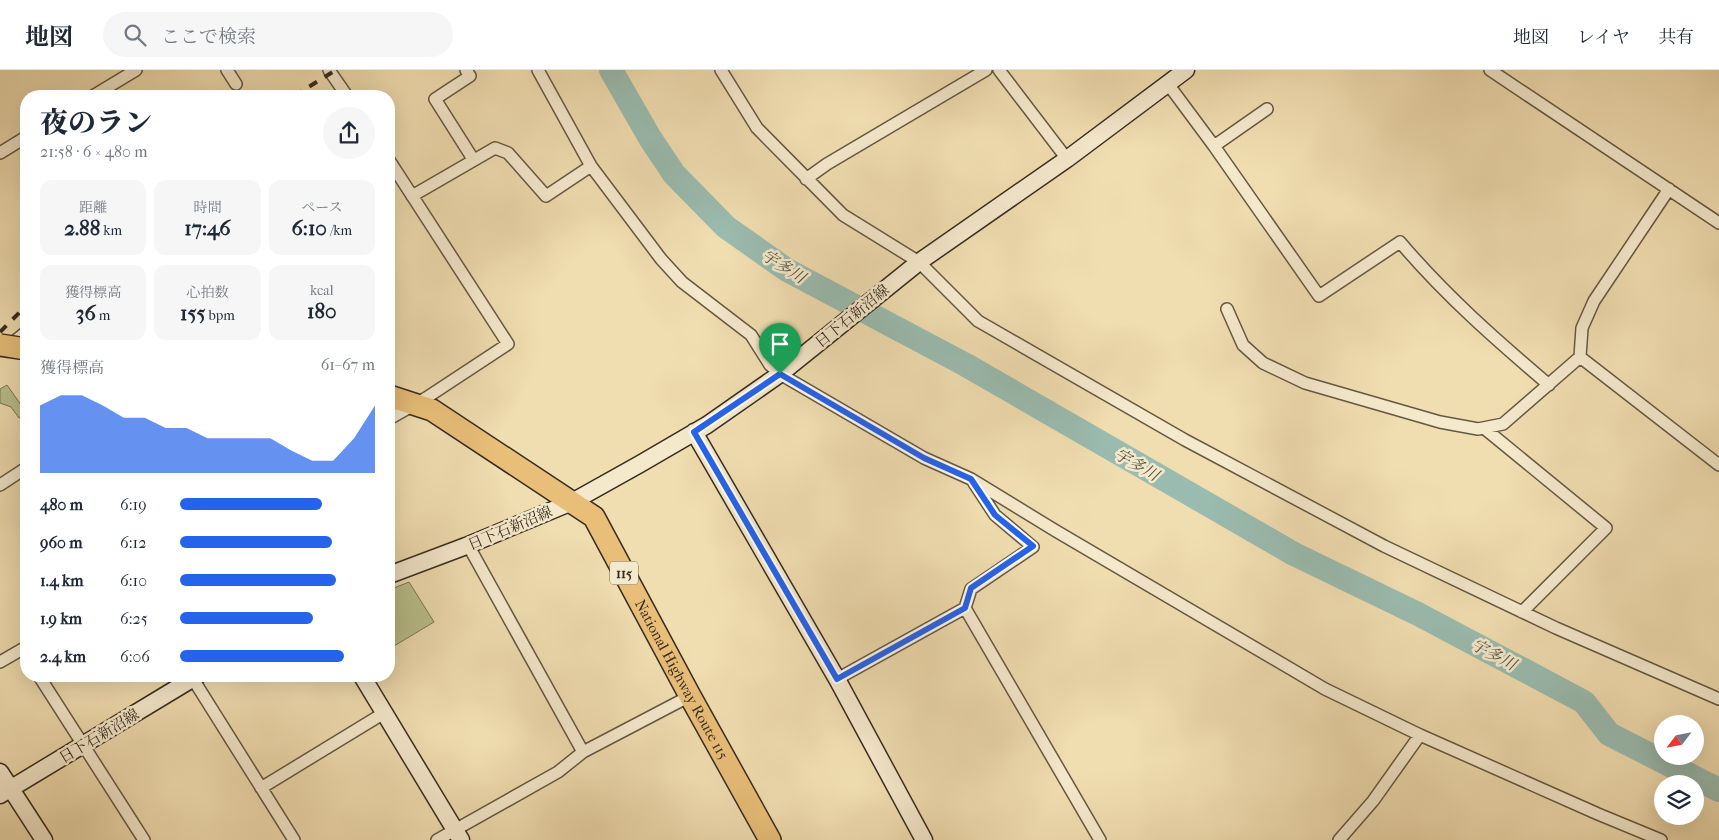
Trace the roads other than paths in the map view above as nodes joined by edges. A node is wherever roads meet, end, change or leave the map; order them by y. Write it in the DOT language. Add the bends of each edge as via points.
graph roads {
  1 [pos="136,70"];
  2 [pos="227,70"];
  3 [pos="330,70"];
  4 [pos="466,70"];
  5 [pos="538,70"];
  6 [pos="721,70"];
  7 [pos="986,70"];
  8 [pos="998,70"];
  9 [pos="1186,70"];
  10 [pos="1490,70"];
  11 [pos="236,84"];
  12 [pos="1168,84"];
  13 [pos="113,90"];
  14 [pos="340,90"];
  15 [pos="1268,109"];
  16 [pos="20,141"];
  17 [pos="1214,146"];
  18 [pos="0,153"];
  19 [pos="1067,159"];
  20 [pos="474,160"];
  21 [pos="591,166"];
  22 [pos="395,169"];
  23 [pos="806,179"];
  24 [pos="1668,190"];
  25 [pos="412,196"];
  26 [pos="1719,223"];
  27 [pos="920,262"];
  28 [pos="1227,309"];
  29 [pos="20,337"];
  30 [pos="0,345"];
  31 [pos="20,348"];
  32 [pos="0,354"];
  33 [pos="1580,357"];
  34 [pos="782,371"];
  35 [pos="1549,384"];
  36 [pos="395,398"];
  37 [pos="414,405"];
  38 [pos="395,416"];
  39 [pos="1484,428"];
  40 [pos="694,432"];
  41 [pos="1719,465"];
  42 [pos="20,472"];
  43 [pos="971,479"];
  44 [pos="0,485"];
  45 [pos="572,502"];
  46 [pos="468,545"];
  47 [pos="395,573"];
  48 [pos="965,608"];
  49 [pos="1522,612"];
  50 [pos="20,653"];
  51 [pos="0,662"];
  52 [pos="837,679"];
  53 [pos="43,682"];
  54 [pos="188,682"];
  55 [pos="197,682"];
  56 [pos="366,682"];
  57 [pos="690,696"];
  58 [pos="1719,699"];
  59 [pos="384,713"];
  60 [pos="1420,735"];
  61 [pos="83,745"];
  62 [pos="583,752"];
  63 [pos="0,772"];
  64 [pos="261,788"];
  65 [pos="5,792"];
  66 [pos="458,835"];
  67 [pos="44,840"];
  68 [pos="144,840"];
  69 [pos="294,840"];
  70 [pos="437,840"];
  71 [pos="770,840"];
  72 [pos="924,840"];
  73 [pos="1100,840"];
  74 [pos="1339,840"];
  75 [pos="1661,840"];
  1 -- 13 [label="street"];
  2 -- 11 [label="street"];
  3 -- 14 [label="street"];
  4 -- 20 [label="street" via="470,76 435,98"];
  5 -- 21 [label="street"];
  6 -- 23 [label="street" via="757,128"];
  7 -- 23 [label="street"];
  8 -- 19 [label="street"];
  9 -- 12 [label="main road, 日下石新沼線"];
  10 -- 24 [label="street"];
  12 -- 17 [label="street"];
  12 -- 19 [label="main road, 日下石新沼線"];
  15 -- 17 [label="street"];
  16 -- 18 [label="street"];
  17 -- 35 [label="street" via="1319,296 1400,242 1482,327"];
  19 -- 27 [label="main road, 日下石新沼線"];
  20 -- 21 [label="street" via="495,148 508,153 546,196"];
  20 -- 25 [label="street"];
  21 -- 34 [label="street" via="682,282 751,336 770,365"];
  22 -- 25 [label="street"];
  23 -- 27 [label="street" via="843,215"];
  24 -- 26 [label="street"];
  24 -- 33 [label="street" via="1594,300 1582,328"];
  25 -- 37 [label="street" via="508,344"];
  27 -- 34 [label="main road, 日下石新沼線"];
  27 -- 49 [label="street" via="978,321 1228,463 1384,546"];
  28 -- 39 [label="street" via="1243,345 1263,363 1296,379 1440,422"];
  29 -- 32 [label="street"];
  30 -- 31 [label="highway, bridge"];
  33 -- 35 [label="street"];
  33 -- 41 [label="street"];
  34 -- 40 [label="main road, 日下石新沼線"];
  34 -- 43 [label="street" via="924,458"];
  35 -- 39 [label="street" via="1503,424"];
  36 -- 37 [label="highway, National Highway Route 115 / 115"];
  37 -- 38 [label="street"];
  37 -- 45 [label="highway, National Highway Route 115 / 115" via="432,410"];
  39 -- 49 [label="street" via="1606,528"];
  40 -- 45 [label="main road, 日下石新沼線"];
  40 -- 52 [label="main road"];
  42 -- 44 [label="street"];
  43 -- 48 [label="street" via="995,515 1033,546 971,588"];
  43 -- 60 [label="street" via="1325,689"];
  45 -- 46 [label="main road, 日下石新沼線"];
  45 -- 57 [label="highway, National Highway Route 115 / 115" via="594,517"];
  46 -- 47 [label="main road, 日下石新沼線"];
  46 -- 62 [label="street"];
  48 -- 52 [label="street"];
  48 -- 73 [label="street"];
  49 -- 58 [label="street"];
  50 -- 51 [label="street"];
  52 -- 72 [label="main road"];
  53 -- 61 [label="street"];
  54 -- 61 [label="main road, 日下石新沼線"];
  55 -- 64 [label="street"];
  56 -- 59 [label="main road"];
  57 -- 62 [label="street"];
  57 -- 71 [label="highway, National Highway Route 115 / 115"];
  59 -- 64 [label="street"];
  59 -- 66 [label="main road"];
  60 -- 74 [label="street" via="1373,801"];
  60 -- 75 [label="street"];
  61 -- 65 [label="main road, 日下石新沼線"];
  61 -- 68 [label="street"];
  62 -- 66 [label="street" via="558,772"];
  63 -- 65 [label="main road"];
  64 -- 69 [label="street"];
  65 -- 67 [label="main road"];
  66 -- 70 [label="street"];
}
